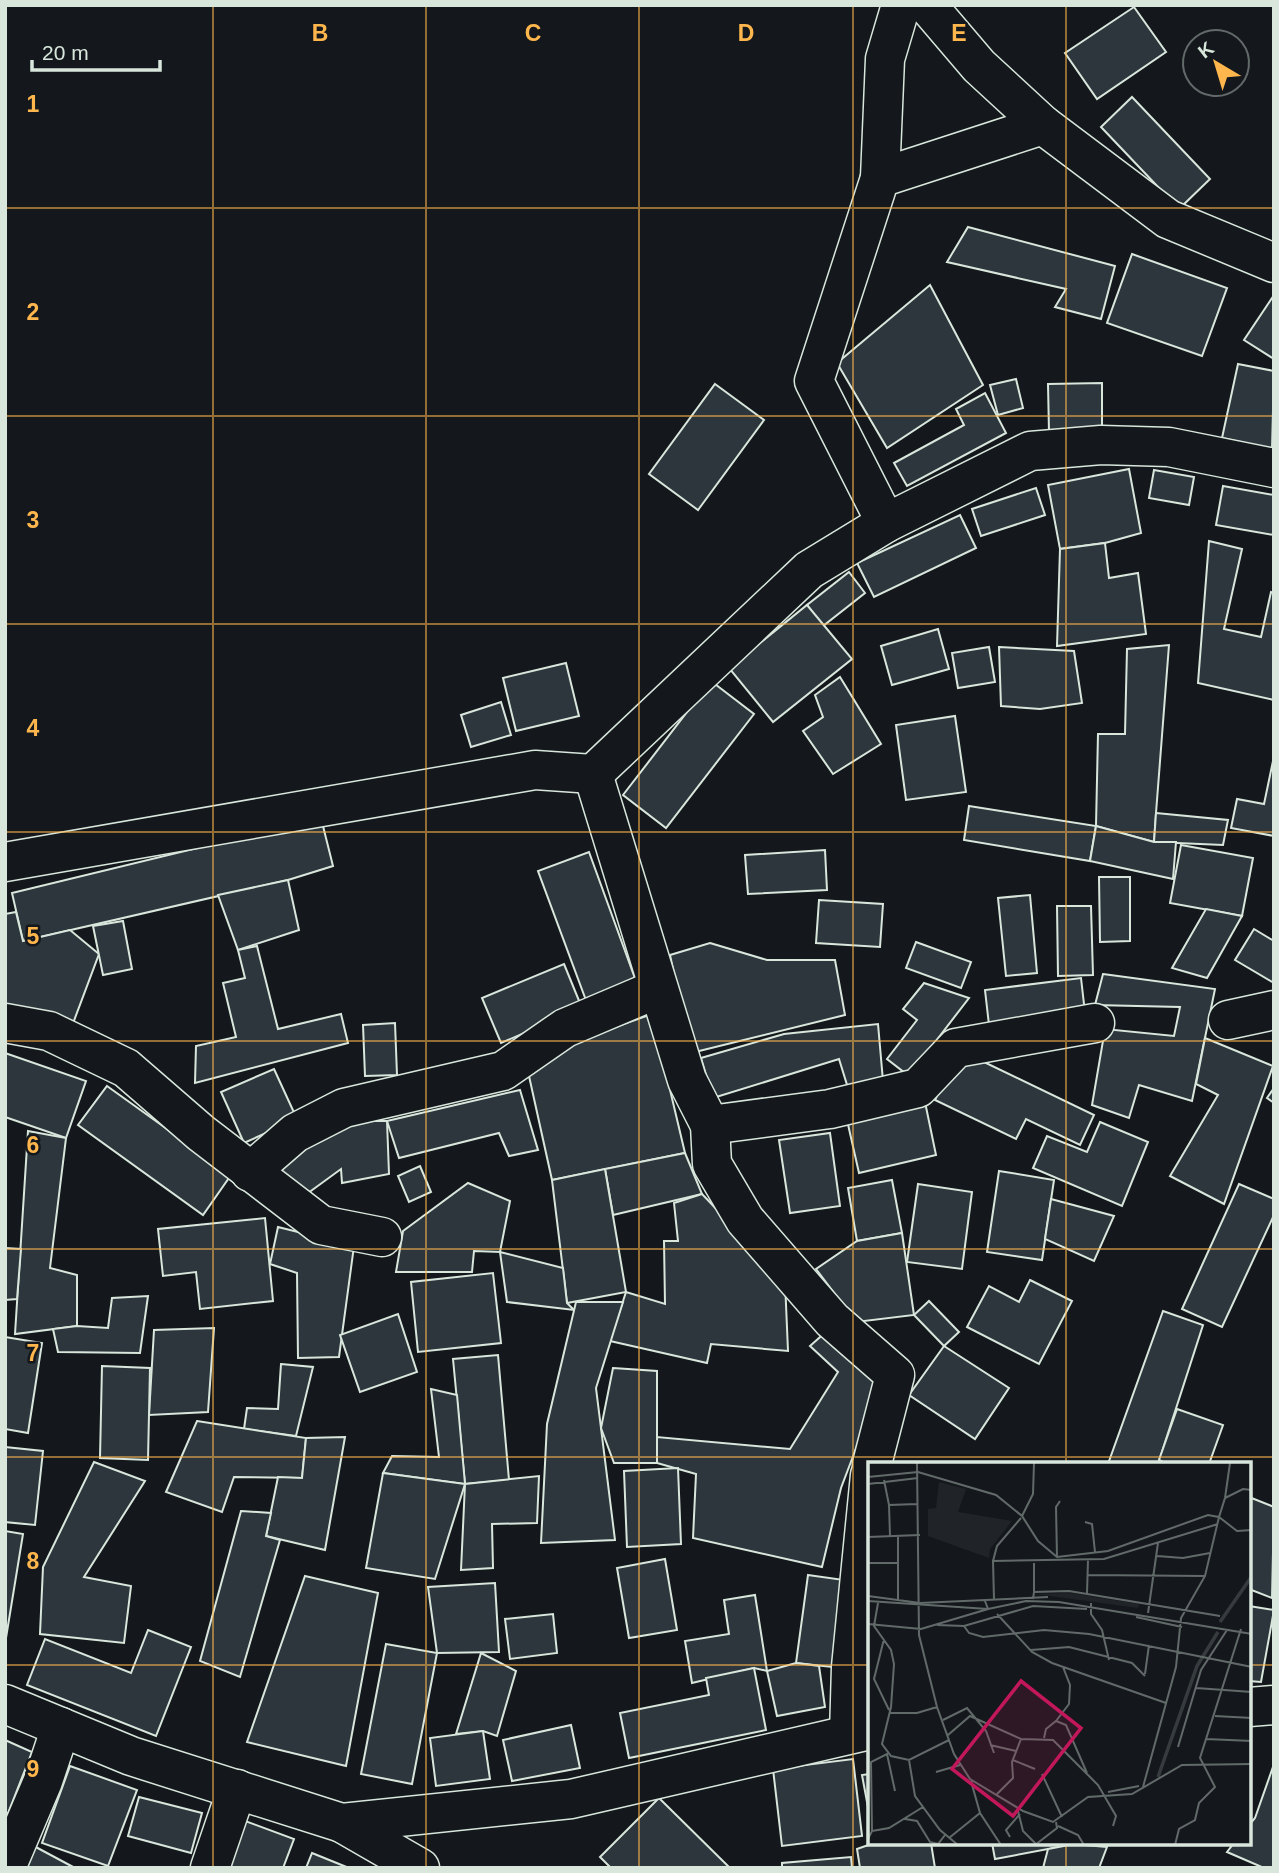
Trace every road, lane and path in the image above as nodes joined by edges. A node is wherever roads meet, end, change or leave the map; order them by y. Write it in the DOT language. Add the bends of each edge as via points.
graph roads {
  1 [pos="901,5"];
  2 [pos="927,5"];
  3 [pos="1043,125"];
  4 [pos="880,178"];
  5 [pos="1274,263"];
  6 [pos="1274,468"];
  7 [pos="886,523"];
  8 [pos="593,774"];
  9 [pos="5,862"];
  10 [pos="657,989"];
  11 [pos="1274,1010"];
  12 [pos="1228,1020"];
  13 [pos="5,1023"];
  14 [pos="1095,1024"];
  15 [pos="710,1125"];
  16 [pos="250,1172"];
  17 [pos="382,1237"];
  18 [pos="873,1462"];
  19 [pos="868,1495"];
  20 [pos="5,1704"];
  21 [pos="1274,1704"];
  22 [pos="1251,1707"];
  23 [pos="1251,1717"];
  24 [pos="61,1727"];
  25 [pos="1274,1728"];
  26 [pos="859,1732"];
  27 [pos="237,1789"];
  28 [pos="342,1822"];
  29 [pos="6,1868"];
  30 [pos="210,1868"];
  31 [pos="420,1868"];
  1 -- 4 [label="street" via="885,59"];
  2 -- 3 [label="street" via="979,66"];
  3 -- 4 [label="street"];
  3 -- 5 [label="street" via="1168,219"];
  4 -- 7 [label="street" via="814,381"];
  6 -- 7 [label="street" via="1169,447 1101,445 1031,452"];
  7 -- 8 [label="street" via="809,570"];
  8 -- 9 [label="street" via="535,770"];
  8 -- 10 [label="street"];
  10 -- 15 [label="street" via="687,1080"];
  10 -- 16 [label="street" via="565,1028 503,1071 344,1108 295,1133"];
  11 -- 12 [label="street"];
  13 -- 16 [label="street" via="49,1031 126,1069"];
  14 -- 15 [label="street" via="956,1048 918,1088 830,1109"];
  15 -- 18 [label="street" via="712,1164 745,1220 832,1320 895,1375"];
  16 -- 17 [label="street" via="321,1224"];
  19 -- 26 [label="street" via="851,1667"];
  20 -- 24 [label="street"];
  21 -- 22 [label="street"];
  23 -- 25 [label="street"];
  24 -- 27 [label="street" via="131,1756"];
  24 -- 29 [label="street"];
  26 -- 28 [label="street" via="571,1799"];
  27 -- 28 [label="street"];
  27 -- 30 [label="street"];
  28 -- 31 [label="street"];
}
